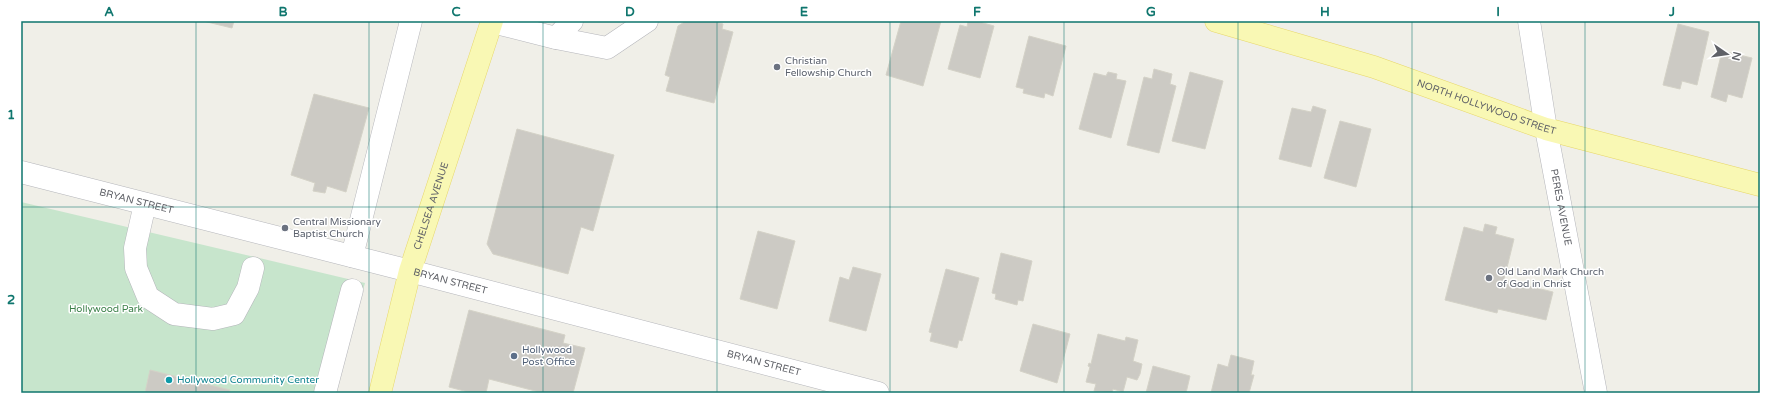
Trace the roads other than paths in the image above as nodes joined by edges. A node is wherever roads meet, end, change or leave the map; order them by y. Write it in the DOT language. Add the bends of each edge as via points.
graph roads {
  1 [pos="411,21"];
  2 [pos="492,21"];
  3 [pos="572,21"];
  4 [pos="647,21"];
  5 [pos="1216,21"];
  6 [pos="1529,21"];
  7 [pos="558,29"];
  8 [pos="1546,128"];
  9 [pos="21,172"];
  10 [pos="1760,185"];
  11 [pos="145,204"];
  12 [pos="352,256"];
  13 [pos="253,268"];
  14 [pos="410,271"];
  15 [pos="352,290"];
  16 [pos="325,393"];
  17 [pos="380,393"];
  18 [pos="878,393"];
  19 [pos="1596,393"];
  1 -- 12 [label="street"];
  2 -- 7 [label="street"];
  2 -- 14 [label="main road, CHELSEA AVENUE"];
  3 -- 7 [label="street"];
  4 -- 7 [label="street" via="607,48"];
  5 -- 8 [label="main road, NORTH HOLLYWOOD STREET" via="1374,67"];
  6 -- 8 [label="street, PERES AVENUE"];
  8 -- 10 [label="main road, NORTH HOLLYWOOD STREET"];
  8 -- 19 [label="street, PERES AVENUE"];
  9 -- 11 [label="street, BRYAN STREET"];
  11 -- 12 [label="street, BRYAN STREET"];
  11 -- 13 [label="street" via="135,248 136,268 148,297 174,314 213,319 234,314 248,288"];
  12 -- 14 [label="street, BRYAN STREET"];
  14 -- 17 [label="main road, CHELSEA AVENUE"];
  14 -- 18 [label="street, BRYAN STREET"];
  15 -- 16 [label="street"];
}
